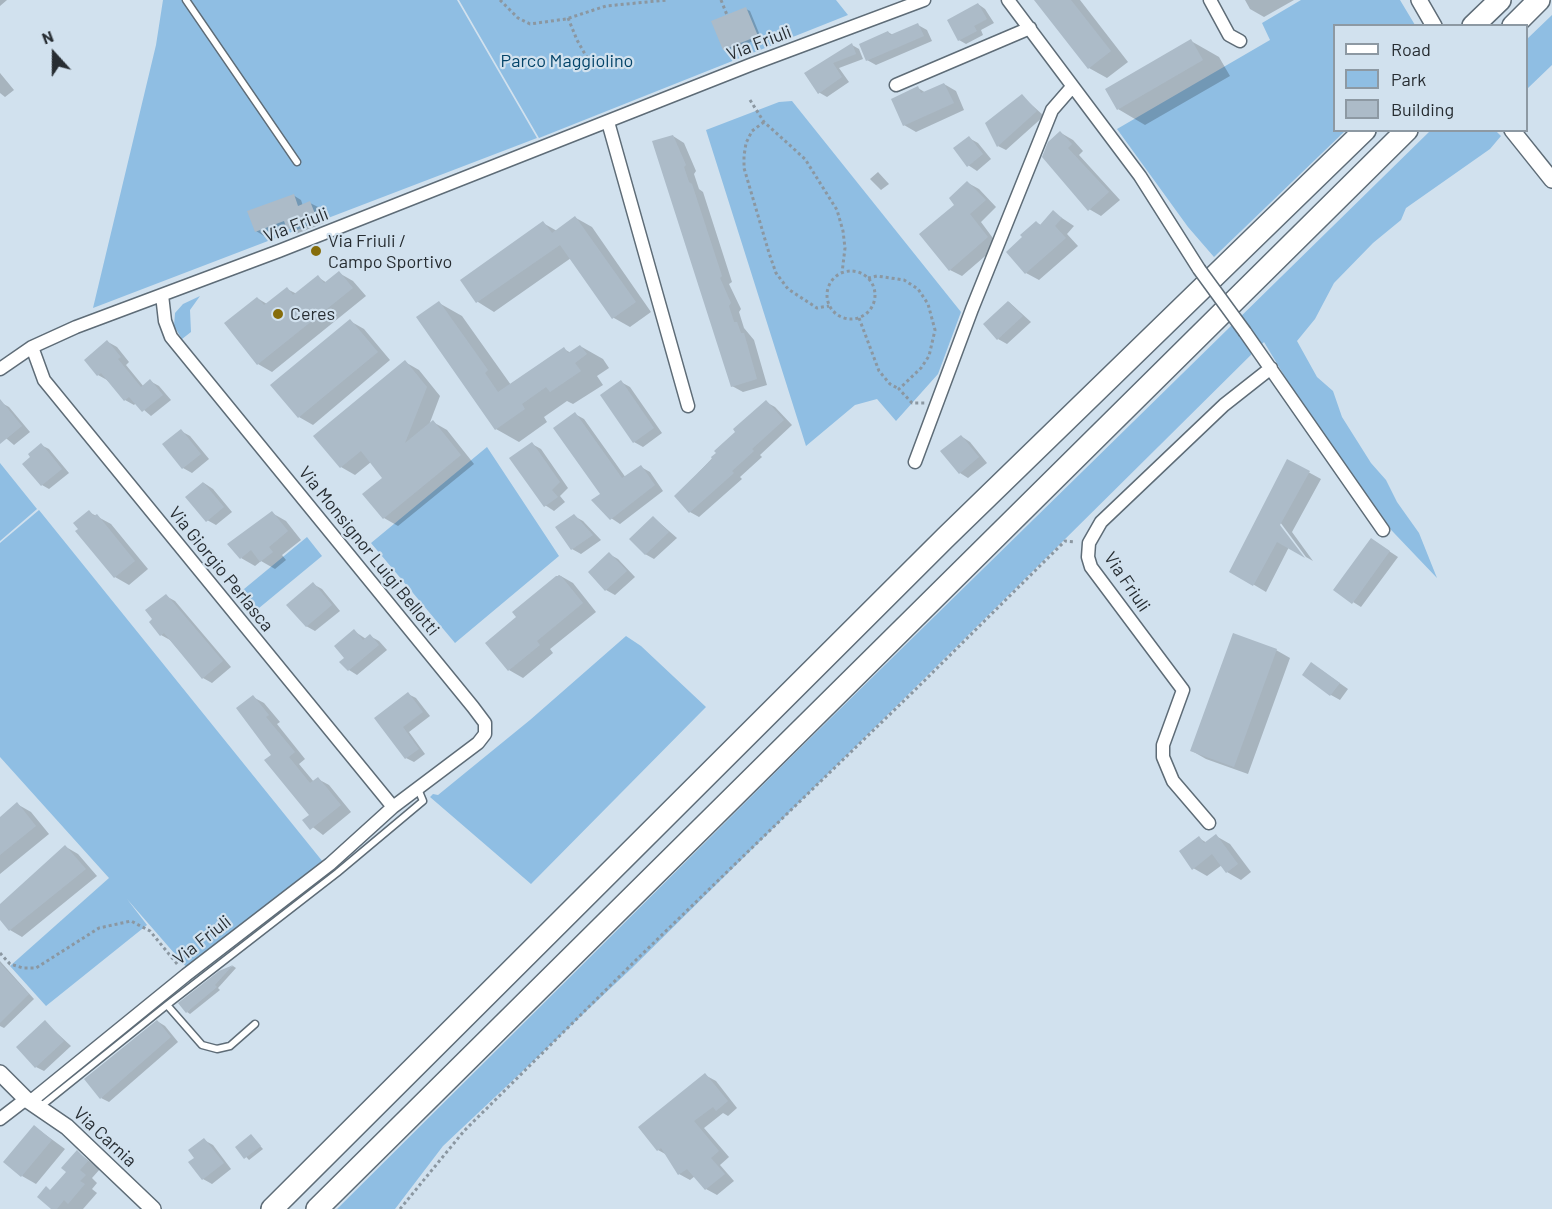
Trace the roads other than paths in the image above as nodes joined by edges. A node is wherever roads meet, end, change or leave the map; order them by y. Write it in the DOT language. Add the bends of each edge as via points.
graph roads {
  1 [pos="186,0"];
  2 [pos="924,0"];
  3 [pos="1008,0"];
  4 [pos="1210,0"];
  5 [pos="1419,0"];
  6 [pos="1500,0"];
  7 [pos="1539,0"];
  8 [pos="1432,21"];
  9 [pos="1475,24"];
  10 [pos="1515,24"];
  11 [pos="1030,28"];
  12 [pos="1240,41"];
  13 [pos="896,85"];
  14 [pos="1072,87"];
  15 [pos="608,122"];
  16 [pos="1363,132"];
  17 [pos="1405,132"];
  18 [pos="1514,132"];
  19 [pos="297,162"];
  20 [pos="1552,180"];
  21 [pos="162,295"];
  22 [pos="32,347"];
  23 [pos="1271,368"];
  24 [pos="0,369"];
  25 [pos="688,406"];
  26 [pos="915,462"];
  27 [pos="1383,530"];
  28 [pos="418,789"];
  29 [pos="393,807"];
  30 [pos="1209,823"];
  31 [pos="167,1005"];
  32 [pos="255,1024"];
  33 [pos="0,1073"];
  34 [pos="32,1102"];
  35 [pos="0,1119"];
  36 [pos="153,1209"];
  37 [pos="272,1209"];
  38 [pos="317,1209"];
  1 -- 19 [label="lane"];
  2 -- 15 [label="street, Via Friuli"];
  3 -- 11 [label="street"];
  4 -- 12 [label="street" via="1229,35"];
  5 -- 8 [label="street"];
  6 -- 9 [label="highway"];
  7 -- 10 [label="highway"];
  11 -- 13 [label="street"];
  11 -- 14 [label="street"];
  14 -- 23 [label="street, bridge" via="1140,176 1199,268"];
  14 -- 26 [label="street" via="1052,110"];
  15 -- 21 [label="street, Via Friuli"];
  15 -- 25 [label="street"];
  16 -- 37 [label="highway" via="946,537"];
  17 -- 38 [label="highway"];
  18 -- 20 [label="street"];
  21 -- 22 [label="street, Via Friuli"];
  21 -- 28 [label="street, Via Monsignor Luigi Bellotti" via="171,337 484,723 485,734 478,743"];
  22 -- 24 [label="street, Via Friuli"];
  22 -- 29 [label="street, Via Giorgio Perlasca" via="44,380"];
  23 -- 27 [label="street"];
  23 -- 30 [label="street, Via Friuli" via="1224,405 1101,522 1089,543 1091,567 1182,690 1163,745 1163,758 1173,781"];
  28 -- 29 [label="street, Via Monsignor Luigi Bellotti"];
  28 -- 31 [label="lane" via="423,801"];
  29 -- 34 [label="street, Via Friuli" via="330,864 186,975"];
  31 -- 32 [label="lane" via="202,1045 217,1049 230,1046"];
  31 -- 34 [label="lane"];
  33 -- 34 [label="street, Via Carnia"];
  34 -- 35 [label="street"];
  34 -- 36 [label="street, Via Carnia" via="67,1127"];
}
